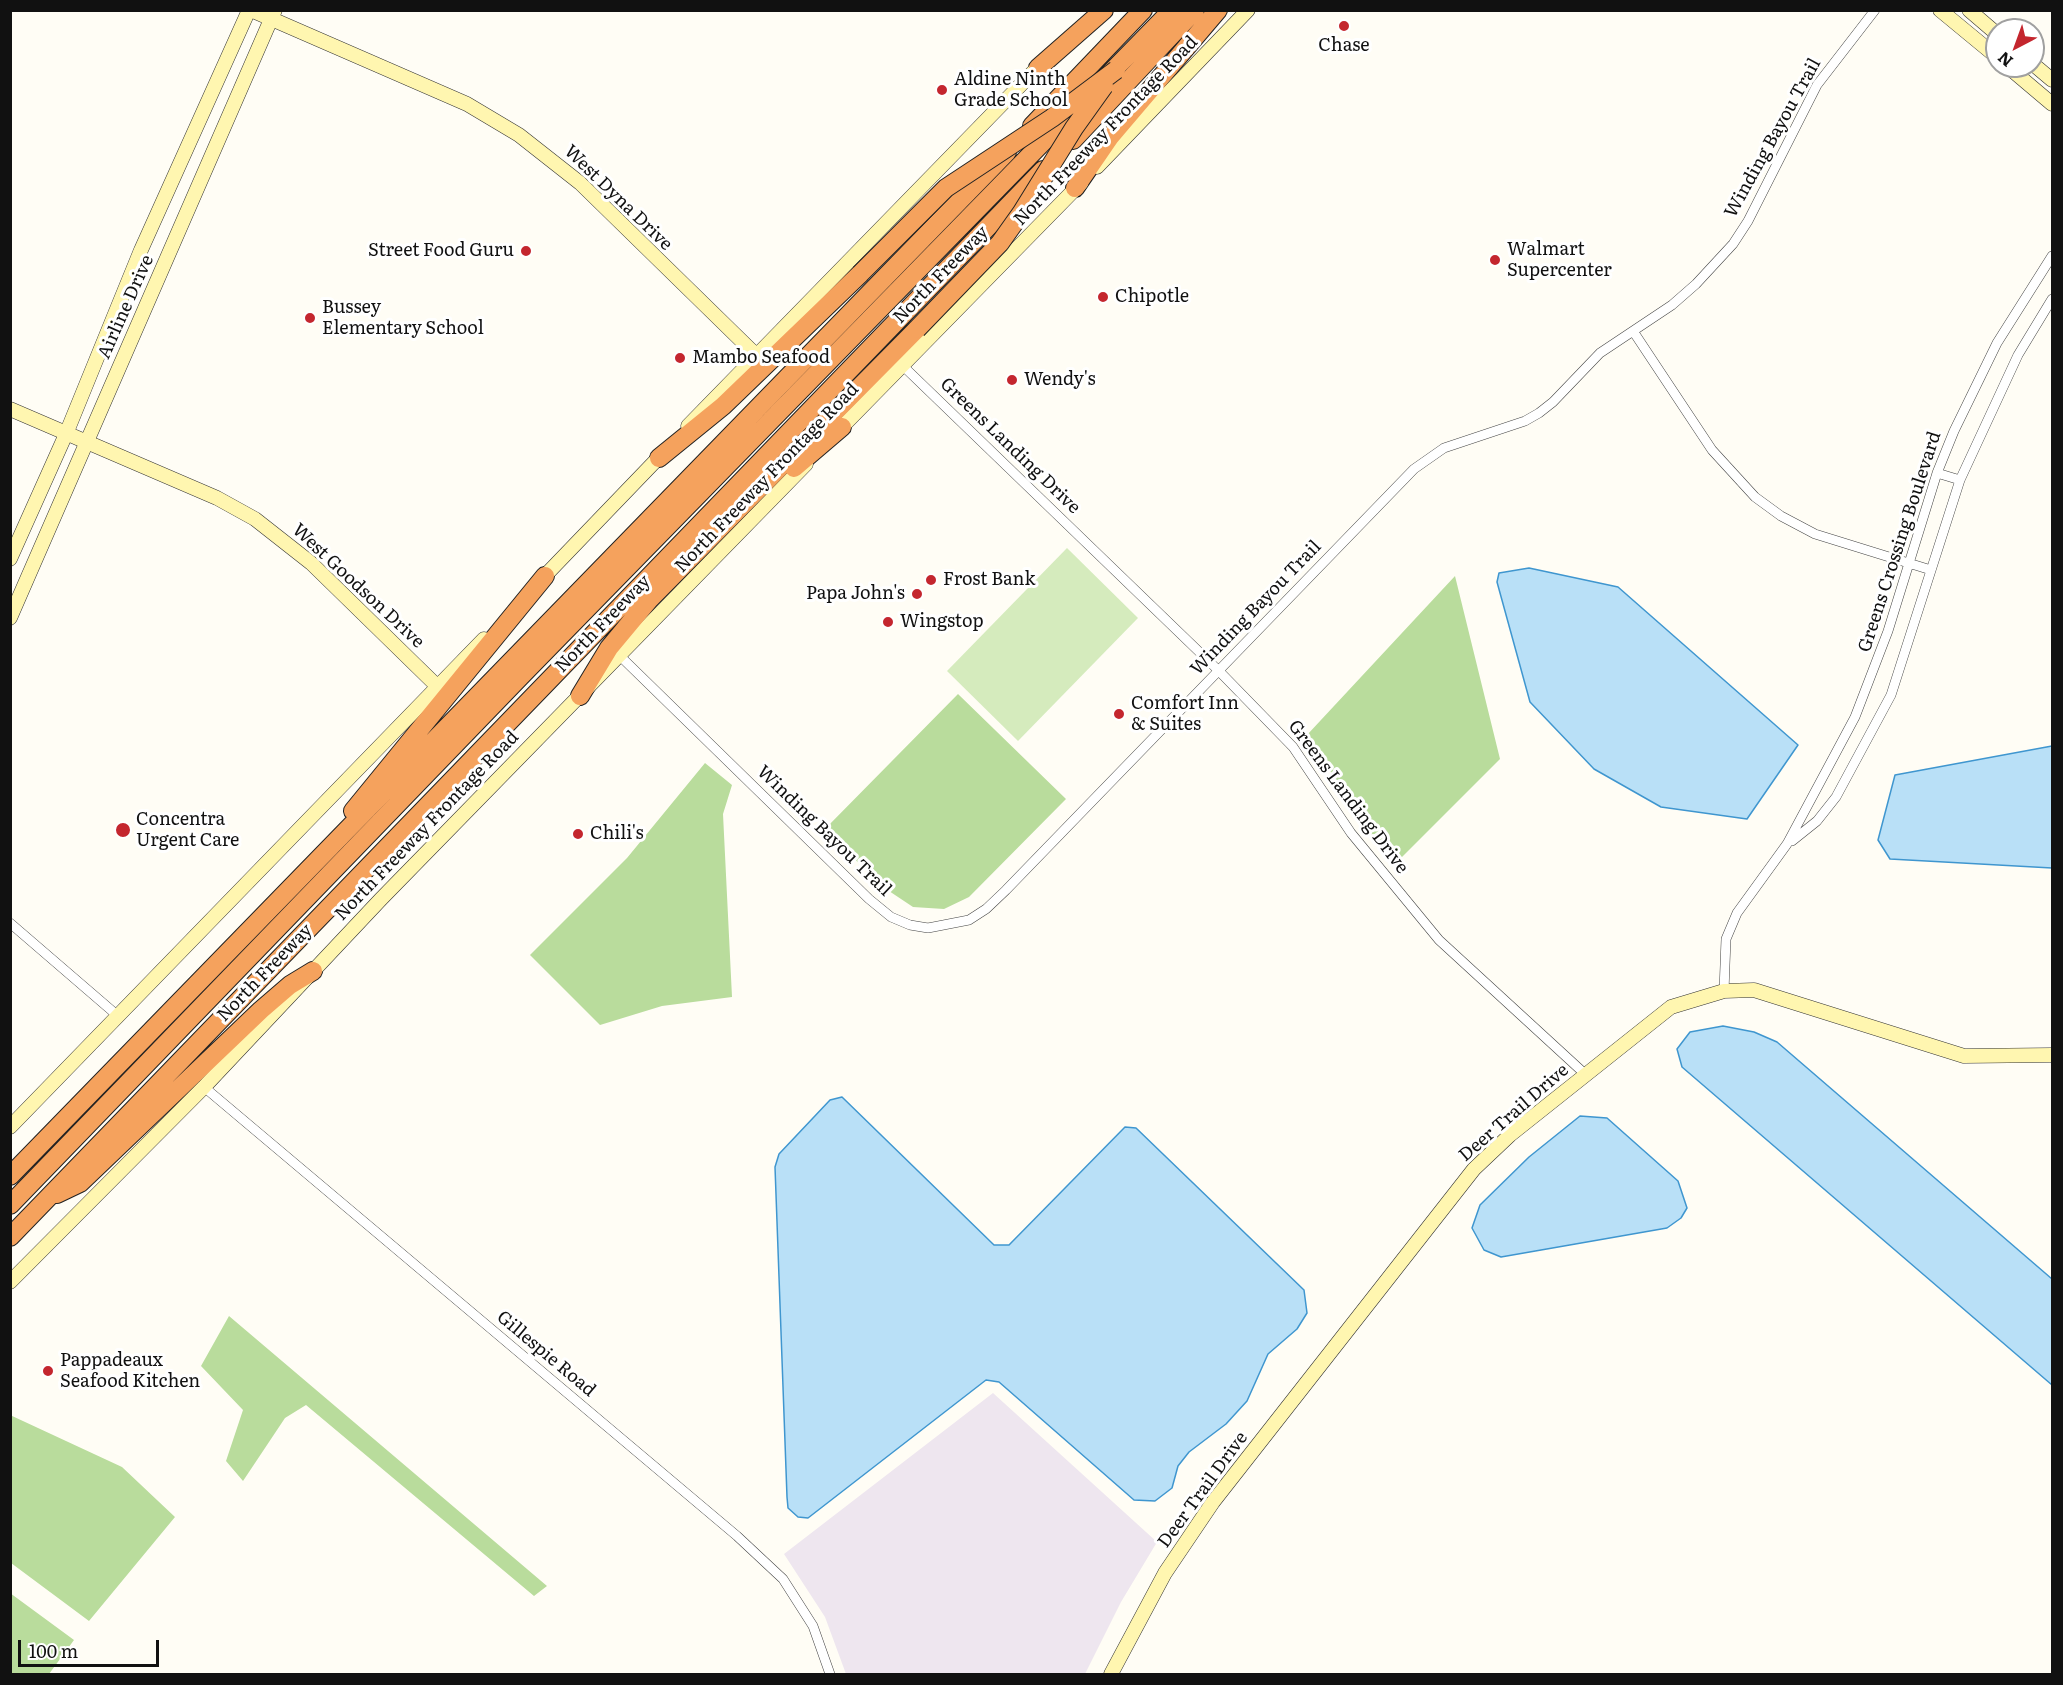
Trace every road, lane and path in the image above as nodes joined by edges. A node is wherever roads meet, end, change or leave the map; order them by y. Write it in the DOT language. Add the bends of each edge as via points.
graph roads {
  1 [pos="250,10"];
  2 [pos="1092,10"];
  3 [pos="1104,10"];
  4 [pos="1143,10"];
  5 [pos="1172,10"];
  6 [pos="1196,10"];
  7 [pos="1218,10"];
  8 [pos="1248,10"];
  9 [pos="1875,10"];
  10 [pos="1940,10"];
  11 [pos="1969,10"];
  12 [pos="273,15"];
  13 [pos="1985,24"];
  14 [pos="1985,47"];
  15 [pos="1038,68"];
  16 [pos="1116,70"];
  17 [pos="2021,78"];
  18 [pos="2052,104"];
  19 [pos="1075,188"];
  20 [pos="165,197"];
  21 [pos="190,207"];
  22 [pos="2052,256"];
  23 [pos="2052,299"];
  24 [pos="1633,331"];
  25 [pos="757,356"];
  26 [pos="903,365"];
  27 [pos="10,409"];
  28 [pos="842,427"];
  29 [pos="66,434"];
  30 [pos="86,442"];
  31 [pos="659,458"];
  32 [pos="1937,473"];
  33 [pos="1960,480"];
  34 [pos="702,547"];
  35 [pos="10,559"];
  36 [pos="1909,563"];
  37 [pos="1931,570"];
  38 [pos="545,576"];
  39 [pos="10,618"];
  40 [pos="619,655"];
  41 [pos="1218,670"];
  42 [pos="438,687"];
  43 [pos="580,696"];
  44 [pos="342,836"];
  45 [pos="1788,844"];
  46 [pos="10,923"];
  47 [pos="313,971"];
  48 [pos="1724,991"];
  49 [pos="118,1016"];
  50 [pos="2052,1055"];
  51 [pos="1585,1074"];
  52 [pos="204,1087"];
  53 [pos="10,1127"];
  54 [pos="10,1176"];
  55 [pos="45,1200"];
  56 [pos="10,1205"];
  57 [pos="10,1237"];
  58 [pos="10,1282"];
  59 [pos="830,1674"];
  60 [pos="1111,1674"];
  1 -- 12 [label="main road, West Dyna Drive"];
  1 -- 20 [label="main road, Airline Drive"];
  2 -- 15 [label="main road"];
  3 -- 15 [label="highway"];
  4 -- 44 [label="highway"];
  5 -- 16 [label="highway, North Freeway"];
  6 -- 55 [label="highway, North Freeway"];
  7 -- 19 [label="highway" via="1110,137"];
  8 -- 19 [label="main road, North Freeway Frontage Road"];
  9 -- 24 [label="street, Winding Bayou Trail" via="1817,85 1765,192 1733,244 1672,305"];
  10 -- 14 [label="main road"];
  11 -- 13 [label="main road"];
  12 -- 21 [label="main road, Airline Drive"];
  12 -- 25 [label="main road, West Dyna Drive" via="467,104 519,135 580,183"];
  15 -- 25 [label="main road"];
  16 -- 31 [label="highway, bridge" via="1053,118 946,188 723,406"];
  16 -- 34 [label="highway, bridge" via="1000,243"];
  16 -- 56 [label="highway, North Freeway, bridge" via="529,668"];
  17 -- 18 [label="main road"];
  19 -- 26 [label="main road, North Freeway Frontage Road"];
  20 -- 21 [label="main road"];
  20 -- 29 [label="main road, Airline Drive"];
  21 -- 30 [label="main road, Airline Drive"];
  22 -- 32 [label="street, Greens Crossing Boulevard" via="1997,343"];
  23 -- 33 [label="street, Greens Crossing Boulevard" via="1997,396"];
  24 -- 36 [label="street" via="1712,450 1755,497 1815,534"];
  24 -- 41 [label="street, Winding Bayou Trail" via="1600,352 1539,413 1462,440 1427,458"];
  25 -- 31 [label="main road"];
  26 -- 28 [label="main road, North Freeway Frontage Road"];
  26 -- 41 [label="street, Greens Landing Drive"];
  27 -- 29 [label="main road, West Goodson Drive"];
  28 -- 34 [label="highway"];
  28 -- 40 [label="main road, North Freeway Frontage Road"];
  29 -- 30 [label="main road, West Goodson Drive"];
  29 -- 35 [label="main road, Airline Drive"];
  30 -- 39 [label="main road, Airline Drive"];
  30 -- 42 [label="main road, West Goodson Drive" via="217,498 255,519 311,563"];
  31 -- 38 [label="main road"];
  32 -- 33 [label="street"];
  32 -- 36 [label="street, Greens Crossing Boulevard"];
  33 -- 37 [label="street, Greens Crossing Boulevard"];
  34 -- 43 [label="highway" via="626,625"];
  36 -- 37 [label="street"];
  36 -- 45 [label="street, Greens Crossing Boulevard" via="1855,717"];
  37 -- 45 [label="street, Greens Crossing Boulevard" via="1886,705 1836,797 1817,821"];
  38 -- 42 [label="main road"];
  38 -- 44 [label="highway" via="354,808"];
  40 -- 41 [label="street, Winding Bayou Trail" via="869,899 891,917 928,928 969,920 986,909"];
  40 -- 43 [label="main road, North Freeway Frontage Road"];
  41 -- 51 [label="street, Greens Landing Drive" via="1293,747 1351,833 1439,940"];
  42 -- 49 [label="main road"];
  43 -- 47 [label="main road, North Freeway Frontage Road"];
  44 -- 54 [label="highway"];
  45 -- 48 [label="street, Greens Crossing Boulevard" via="1737,913 1726,939"];
  46 -- 49 [label="street"];
  47 -- 52 [label="main road, North Freeway Frontage Road"];
  47 -- 55 [label="highway" via="261,1010 80,1183"];
  48 -- 50 [label="main road, Deer Trail Drive" via="1754,990 1964,1056"];
  48 -- 51 [label="main road, Deer Trail Drive" via="1671,1007"];
  49 -- 53 [label="main road"];
  51 -- 60 [label="main road, Deer Trail Drive" via="1474,1169 1390,1273 1188,1538"];
  52 -- 58 [label="main road, North Freeway Frontage Road"];
  52 -- 59 [label="street, Gillespie Road" via="783,1579 813,1626"];
  55 -- 57 [label="highway, North Freeway"];
}
